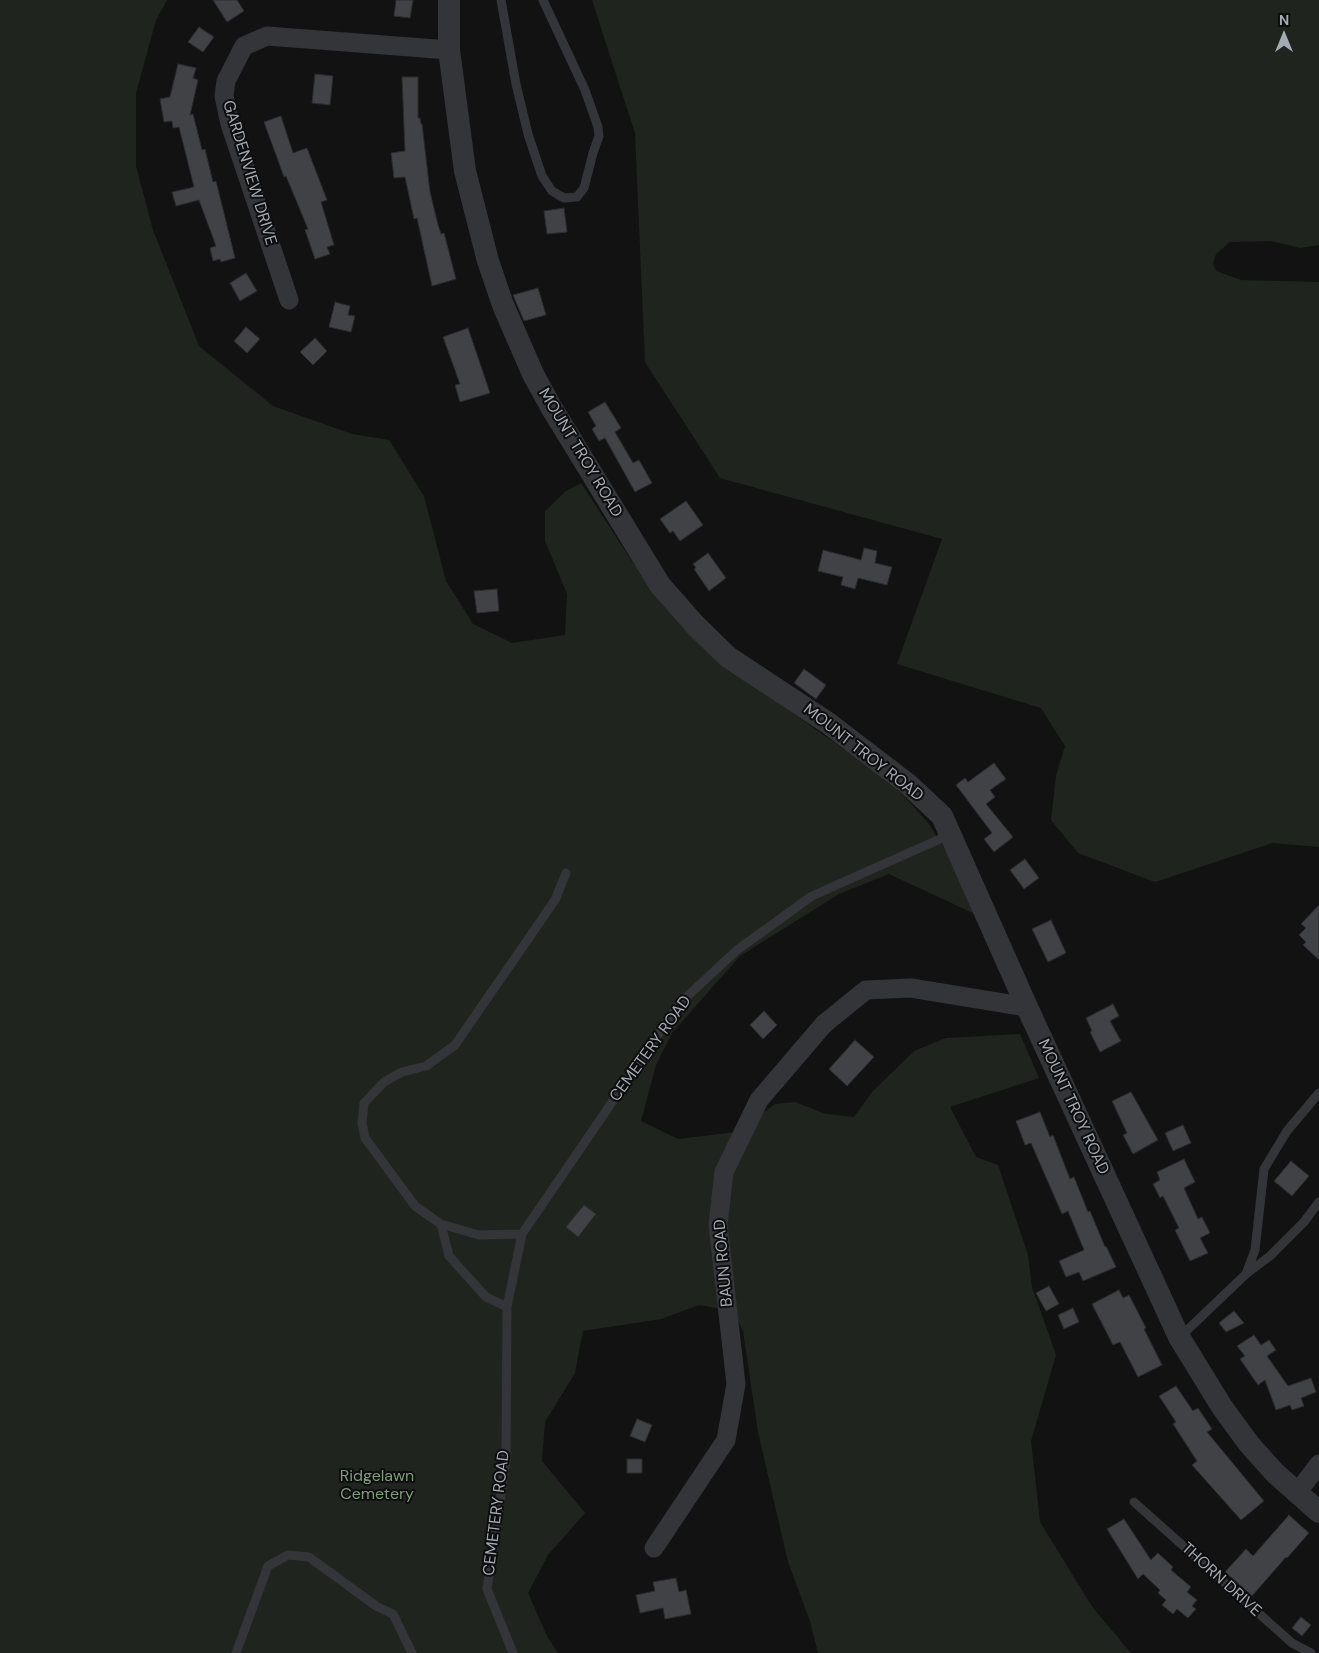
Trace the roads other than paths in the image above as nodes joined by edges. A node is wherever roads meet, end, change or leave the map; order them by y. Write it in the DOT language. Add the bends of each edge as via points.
graph roads {
  1 [pos="449,0"];
  2 [pos="501,0"];
  3 [pos="543,0"];
  4 [pos="449,50"];
  5 [pos="288,300"];
  6 [pos="950,835"];
  7 [pos="566,873"];
  8 [pos="1027,1007"];
  9 [pos="1319,1093"];
  10 [pos="1319,1202"];
  11 [pos="441,1224"];
  12 [pos="522,1234"];
  13 [pos="1246,1274"];
  14 [pos="507,1307"];
  15 [pos="1180,1338"];
  16 [pos="1319,1464"];
  17 [pos="1297,1493"];
  18 [pos="1134,1502"];
  19 [pos="1319,1512"];
  20 [pos="654,1548"];
  21 [pos="236,1653"];
  22 [pos="412,1653"];
  23 [pos="513,1653"];
  24 [pos="1311,1653"];
  1 -- 4 [label="street, MOUNT TROY ROAD"];
  2 -- 3 [label="lane" via="516,84 542,176 552,191 564,198 577,197 584,188 599,136 598,126"];
  4 -- 5 [label="street, GARDENVIEW DRIVE" via="267,36 244,46 226,81 224,96 230,124"];
  4 -- 6 [label="street, MOUNT TROY ROAD" via="465,171 502,305 532,374 660,585 728,657 828,723 909,785 942,816"];
  6 -- 8 [label="street, MOUNT TROY ROAD"];
  6 -- 12 [label="lane, CEMETERY ROAD" via="812,896 736,950 679,1004"];
  7 -- 11 [label="lane" via="556,900 455,1045 426,1066 402,1072 384,1082 364,1103 362,1123 365,1138 415,1206"];
  8 -- 15 [label="street, MOUNT TROY ROAD"];
  8 -- 20 [label="street, BAUN ROAD" via="911,988 866,990 824,1024 759,1100 724,1172 718,1225 736,1384 726,1440"];
  9 -- 13 [label="lane" via="1287,1131 1264,1169 1255,1250"];
  10 -- 13 [label="lane" via="1270,1256"];
  11 -- 12 [label="lane" via="479,1235"];
  11 -- 14 [label="lane" via="449,1256 486,1296"];
  12 -- 14 [label="lane, CEMETERY ROAD"];
  13 -- 15 [label="lane"];
  14 -- 23 [label="lane, CEMETERY ROAD" via="506,1460 487,1590"];
  15 -- 17 [label="street, MOUNT TROY ROAD" via="1222,1407 1275,1472"];
  16 -- 17 [label="street"];
  17 -- 19 [label="street, MOUNT TROY ROAD"];
  18 -- 24 [label="lane, THORN DRIVE" via="1292,1644"];
  21 -- 22 [label="lane" via="268,1566 288,1555 309,1557 376,1606 393,1614"];
}
